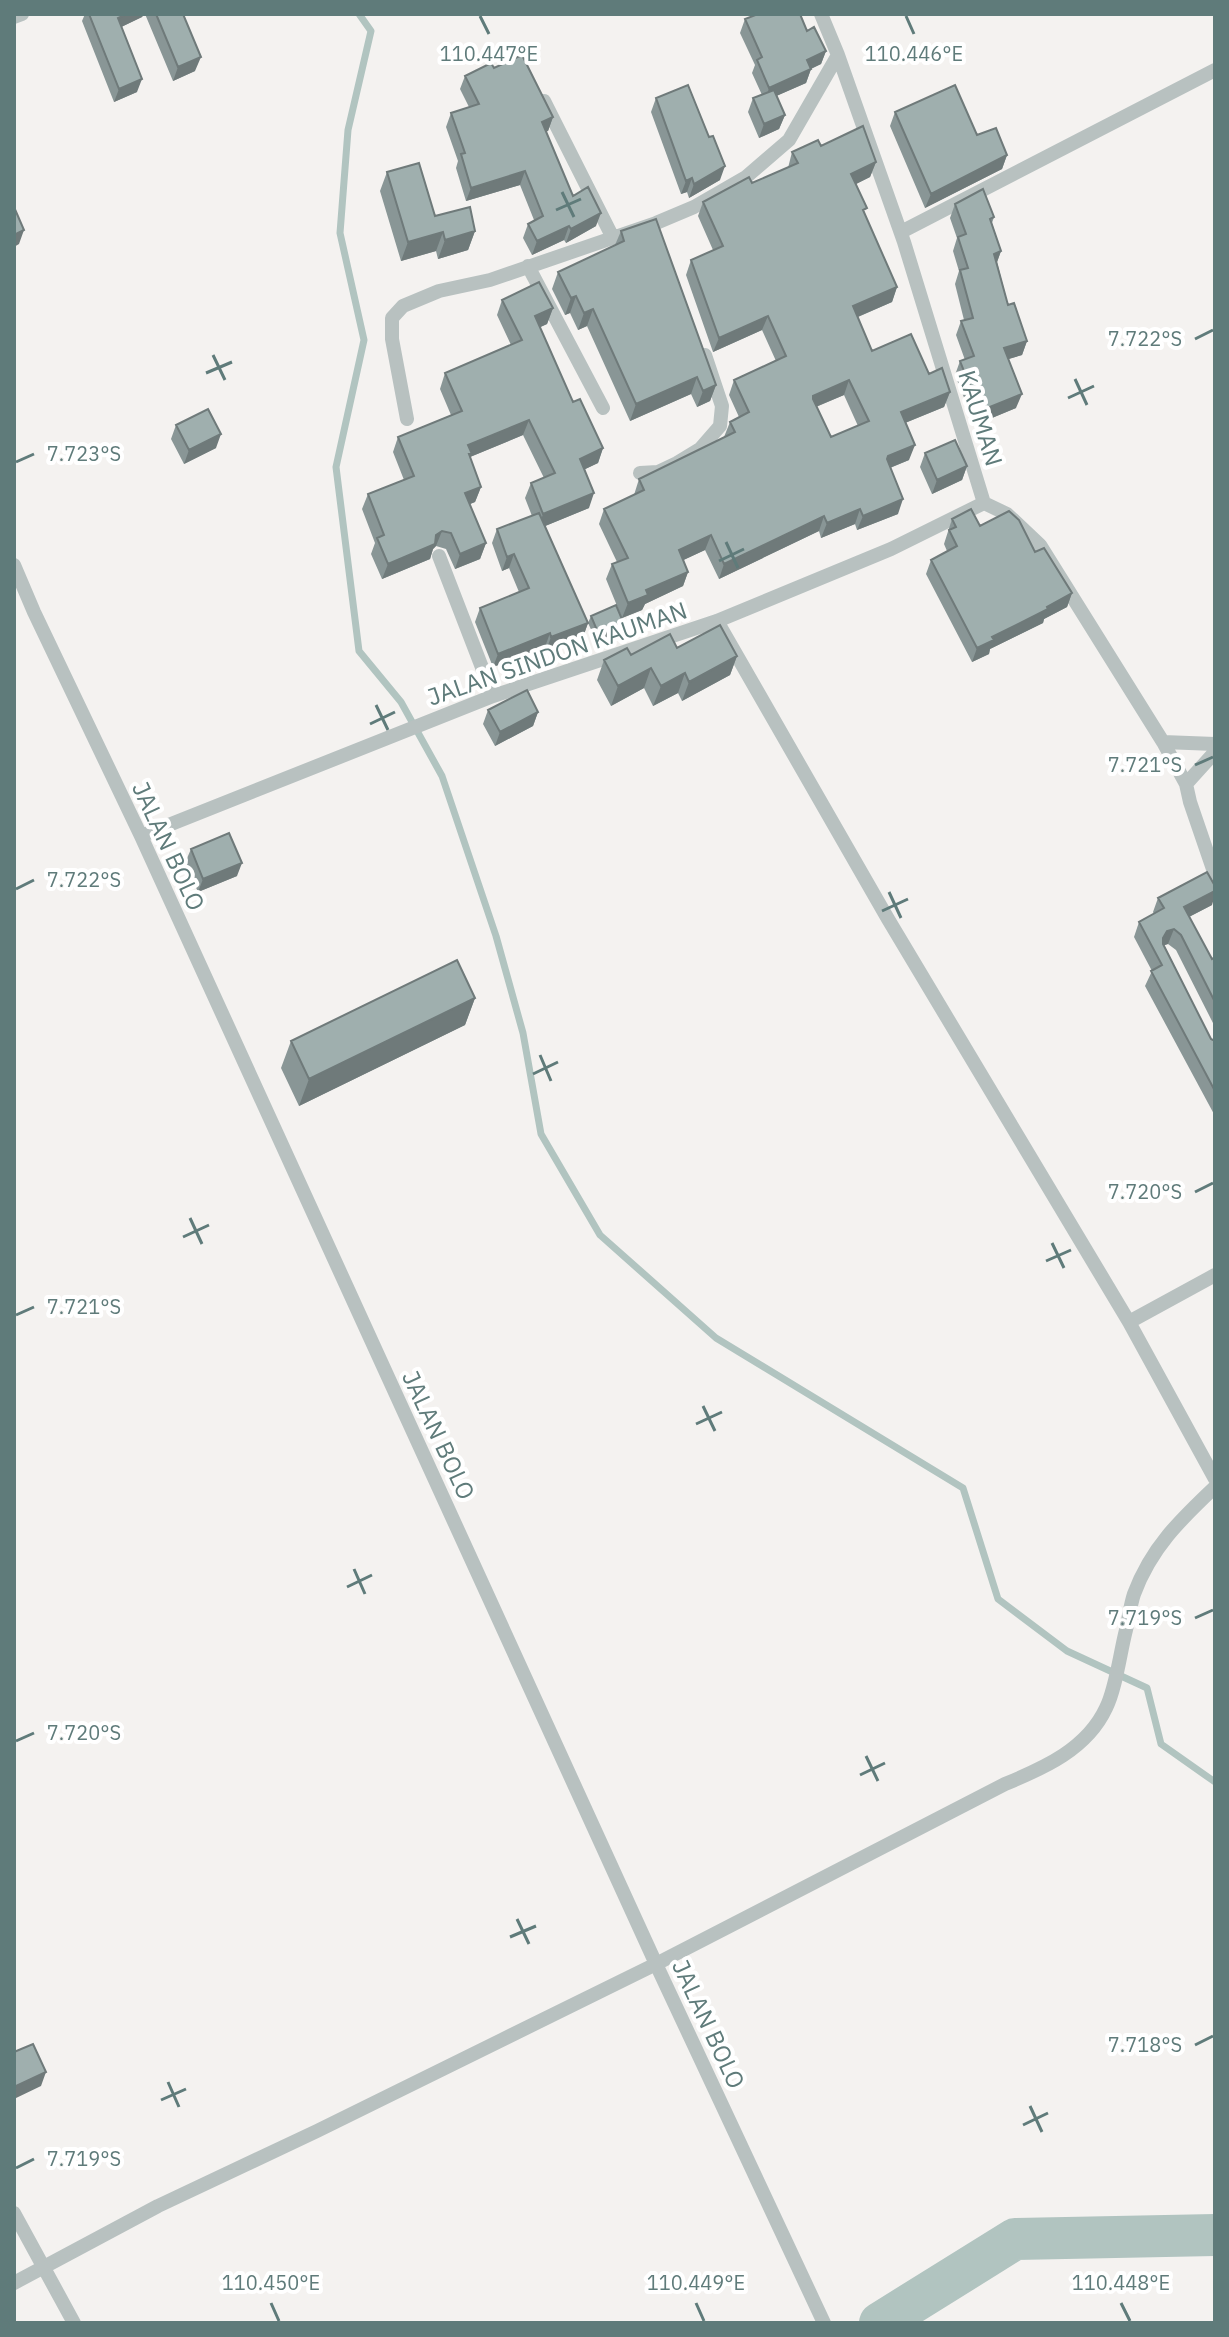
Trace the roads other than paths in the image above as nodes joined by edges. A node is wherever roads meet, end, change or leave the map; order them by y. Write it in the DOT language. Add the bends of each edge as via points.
graph roads {
  1 [pos="22,14"];
  2 [pos="821,14"];
  3 [pos="14,17"];
  4 [pos="838,55"];
  5 [pos="1215,70"];
  6 [pos="538,88"];
  7 [pos="901,232"];
  8 [pos="613,238"];
  9 [pos="528,266"];
  10 [pos="702,347"];
  11 [pos="603,408"];
  12 [pos="407,419"];
  13 [pos="640,473"];
  14 [pos="984,503"];
  15 [pos="439,556"];
  16 [pos="14,565"];
  17 [pos="717,621"];
  18 [pos="493,696"];
  19 [pos="1163,742"];
  20 [pos="1215,744"];
  21 [pos="1215,752"];
  22 [pos="1186,784"];
  23 [pos="141,836"];
  24 [pos="1215,875"];
  25 [pos="1215,1275"];
  26 [pos="1129,1322"];
  27 [pos="1215,1479"];
  28 [pos="1215,1487"];
  29 [pos="656,1964"];
  30 [pos="14,2213"];
  31 [pos="44,2268"];
  32 [pos="14,2283"];
  33 [pos="74,2323"];
  34 [pos="824,2323"];
  1 -- 3 [label="street"];
  2 -- 4 [label="street, KAUMAN"];
  4 -- 7 [label="street, KAUMAN"];
  4 -- 8 [label="street" via="789,140 746,177 658,230"];
  5 -- 7 [label="street"];
  6 -- 8 [label="street"];
  7 -- 14 [label="street, KAUMAN"];
  8 -- 9 [label="street"];
  9 -- 11 [label="street"];
  9 -- 12 [label="street" via="439,291 403,306 392,318"];
  10 -- 13 [label="street" via="722,406 720,426 700,449 677,463"];
  14 -- 17 [label="street, JALAN SINDON KAUMAN" via="891,549"];
  14 -- 19 [label="street, KAUMAN" via="1007,514 1040,545"];
  15 -- 18 [label="street"];
  16 -- 23 [label="street, JALAN BOLO"];
  17 -- 18 [label="street, JALAN SINDON KAUMAN"];
  17 -- 26 [label="street"];
  18 -- 23 [label="street, JALAN SINDON KAUMAN"];
  19 -- 20 [label="street"];
  19 -- 22 [label="street, KAUMAN"];
  21 -- 22 [label="street"];
  22 -- 24 [label="street, KAUMAN"];
  23 -- 29 [label="street, JALAN BOLO"];
  25 -- 26 [label="street"];
  26 -- 27 [label="street"];
  28 -- 29 [label="street" via="1158,1546 1132,1598 1107,1707 1068,1753"];
  29 -- 31 [label="street" via="158,2206"];
  29 -- 34 [label="street, JALAN BOLO"];
  30 -- 31 [label="street"];
  31 -- 32 [label="street"];
  31 -- 33 [label="street"];
}
